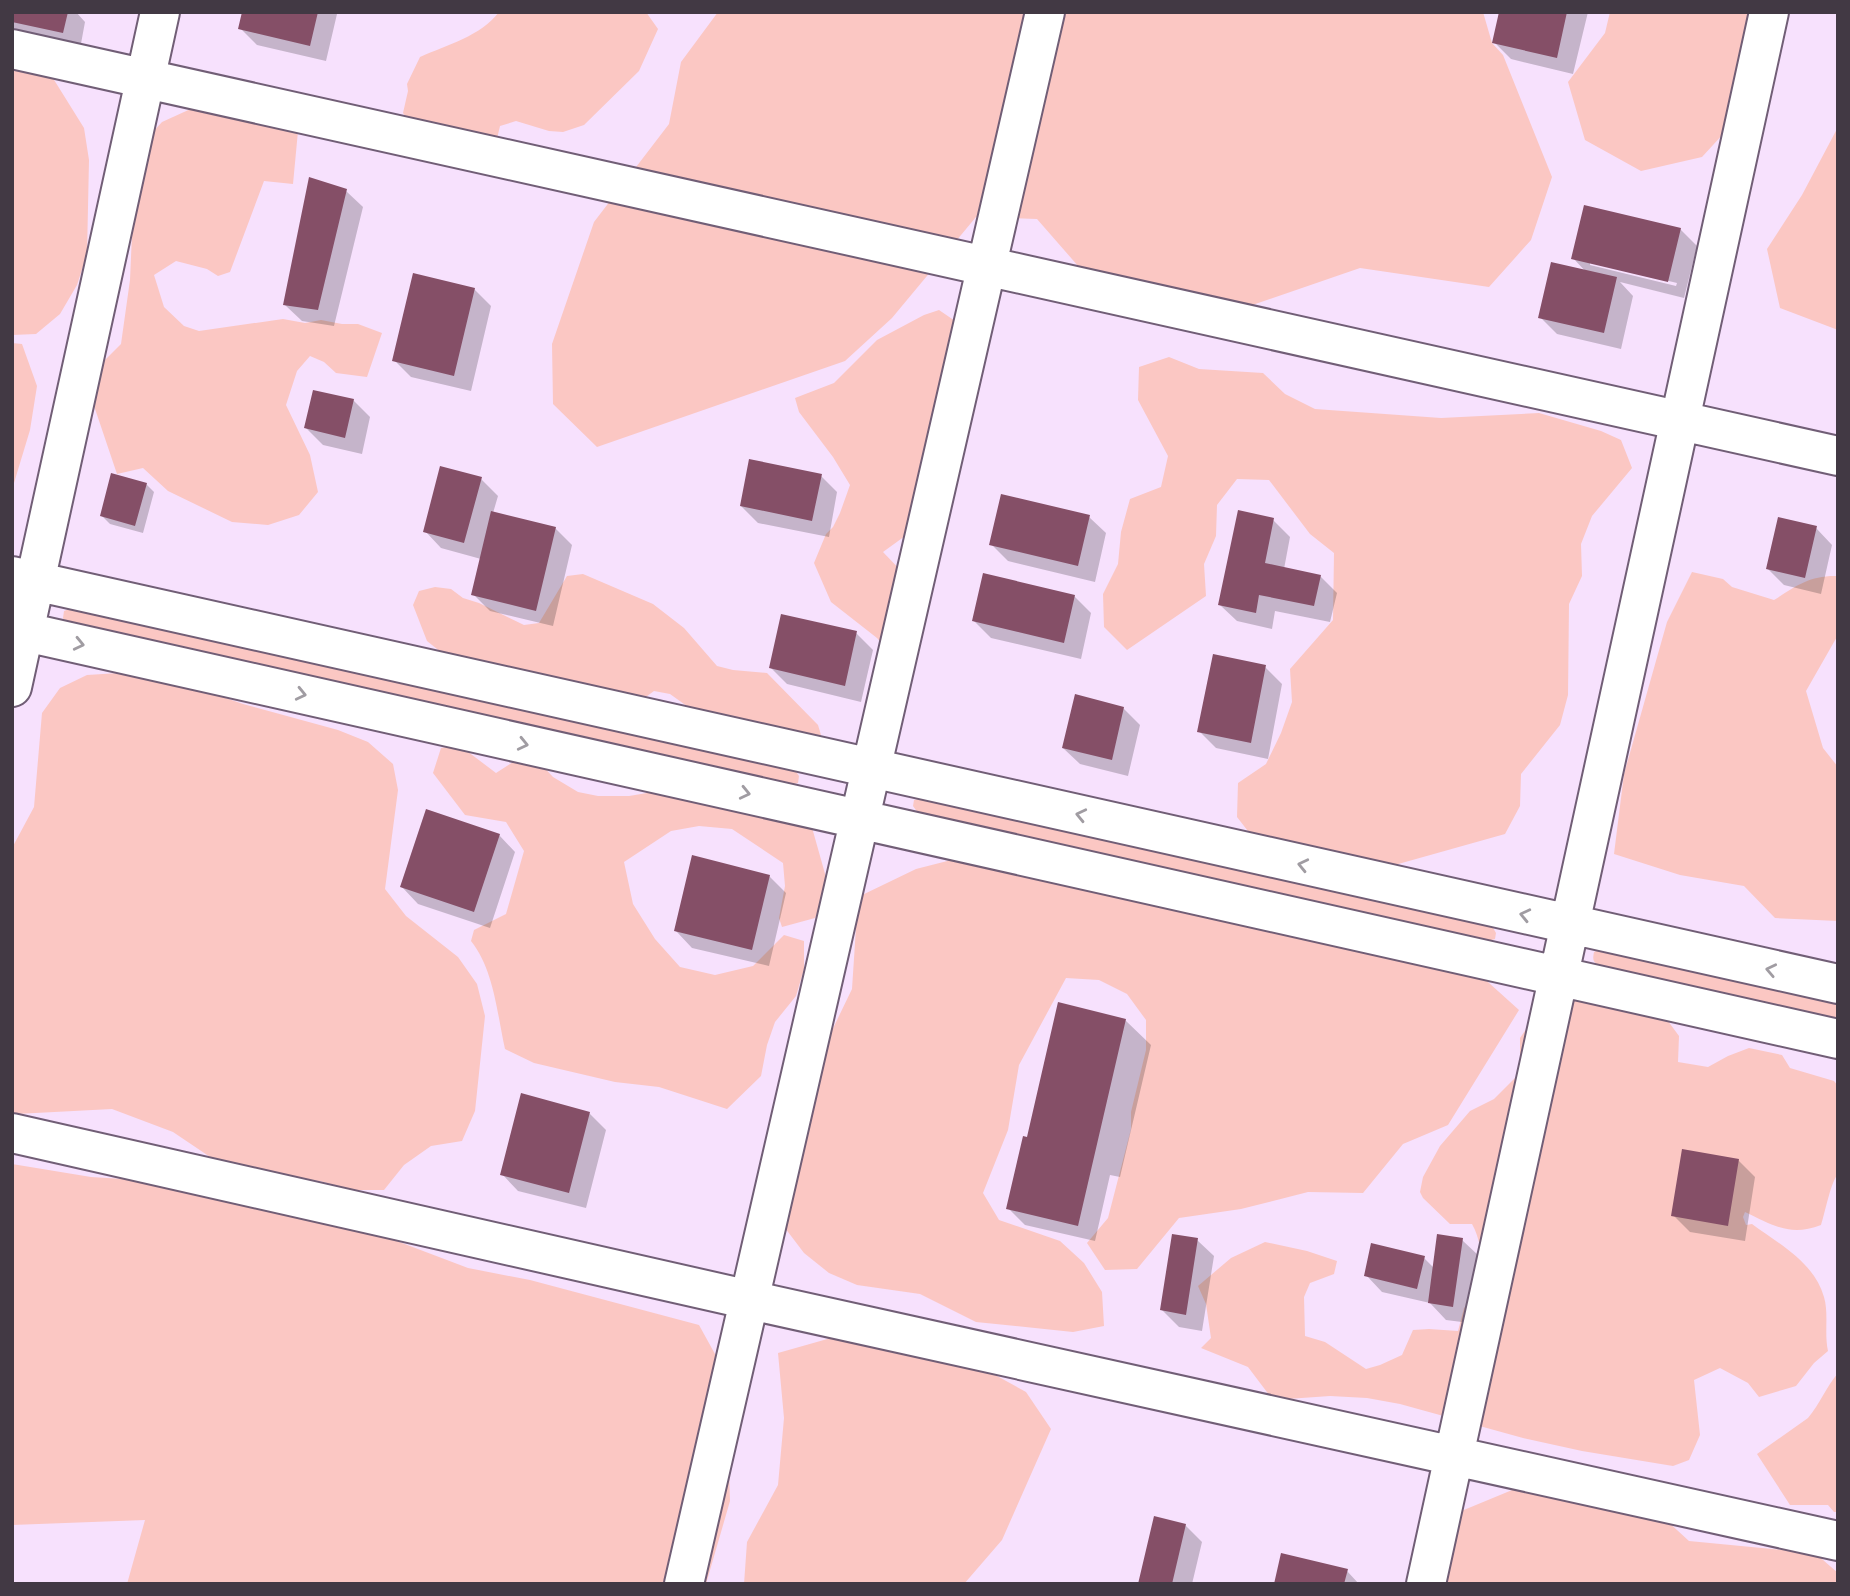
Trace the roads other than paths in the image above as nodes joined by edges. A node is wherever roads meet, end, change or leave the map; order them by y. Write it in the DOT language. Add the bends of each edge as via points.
graph roads {
  1 [pos="160,12"];
  2 [pos="1045,12"];
  3 [pos="1769,12"];
  4 [pos="12,49"];
  5 [pos="145,79"];
  6 [pos="986,266"];
  7 [pos="1680,421"];
  8 [pos="1838,456"];
  9 [pos="24,578"];
  10 [pos="18,631"];
  11 [pos="12,687"];
  12 [pos="872,768"];
  13 [pos="860,819"];
  14 [pos="1570,925"];
  15 [pos="1559,976"];
  16 [pos="1838,984"];
  17 [pos="1838,1039"];
  18 [pos="12,1133"];
  19 [pos="750,1300"];
  20 [pos="1454,1455"];
  21 [pos="1838,1541"];
  22 [pos="684,1584"];
  23 [pos="1426,1584"];
  1 -- 5 [label="street"];
  2 -- 6 [label="street"];
  3 -- 7 [label="street"];
  4 -- 5 [label="street"];
  5 -- 6 [label="street"];
  5 -- 9 [label="street"];
  6 -- 7 [label="street"];
  6 -- 12 [label="street"];
  7 -- 8 [label="street"];
  7 -- 14 [label="street"];
  9 -- 10 [label="street"];
  9 -- 12 [label="street"];
  10 -- 11 [label="street"];
  10 -- 13 [label="street, one-way"];
  12 -- 13 [label="street"];
  14 -- 12 [label="street, one-way"];
  13 -- 15 [label="street"];
  13 -- 19 [label="street"];
  14 -- 15 [label="street"];
  16 -- 14 [label="street, one-way"];
  15 -- 17 [label="street"];
  15 -- 20 [label="street"];
  18 -- 19 [label="street"];
  19 -- 20 [label="street"];
  19 -- 22 [label="street"];
  20 -- 21 [label="street"];
  20 -- 23 [label="street"];
}
